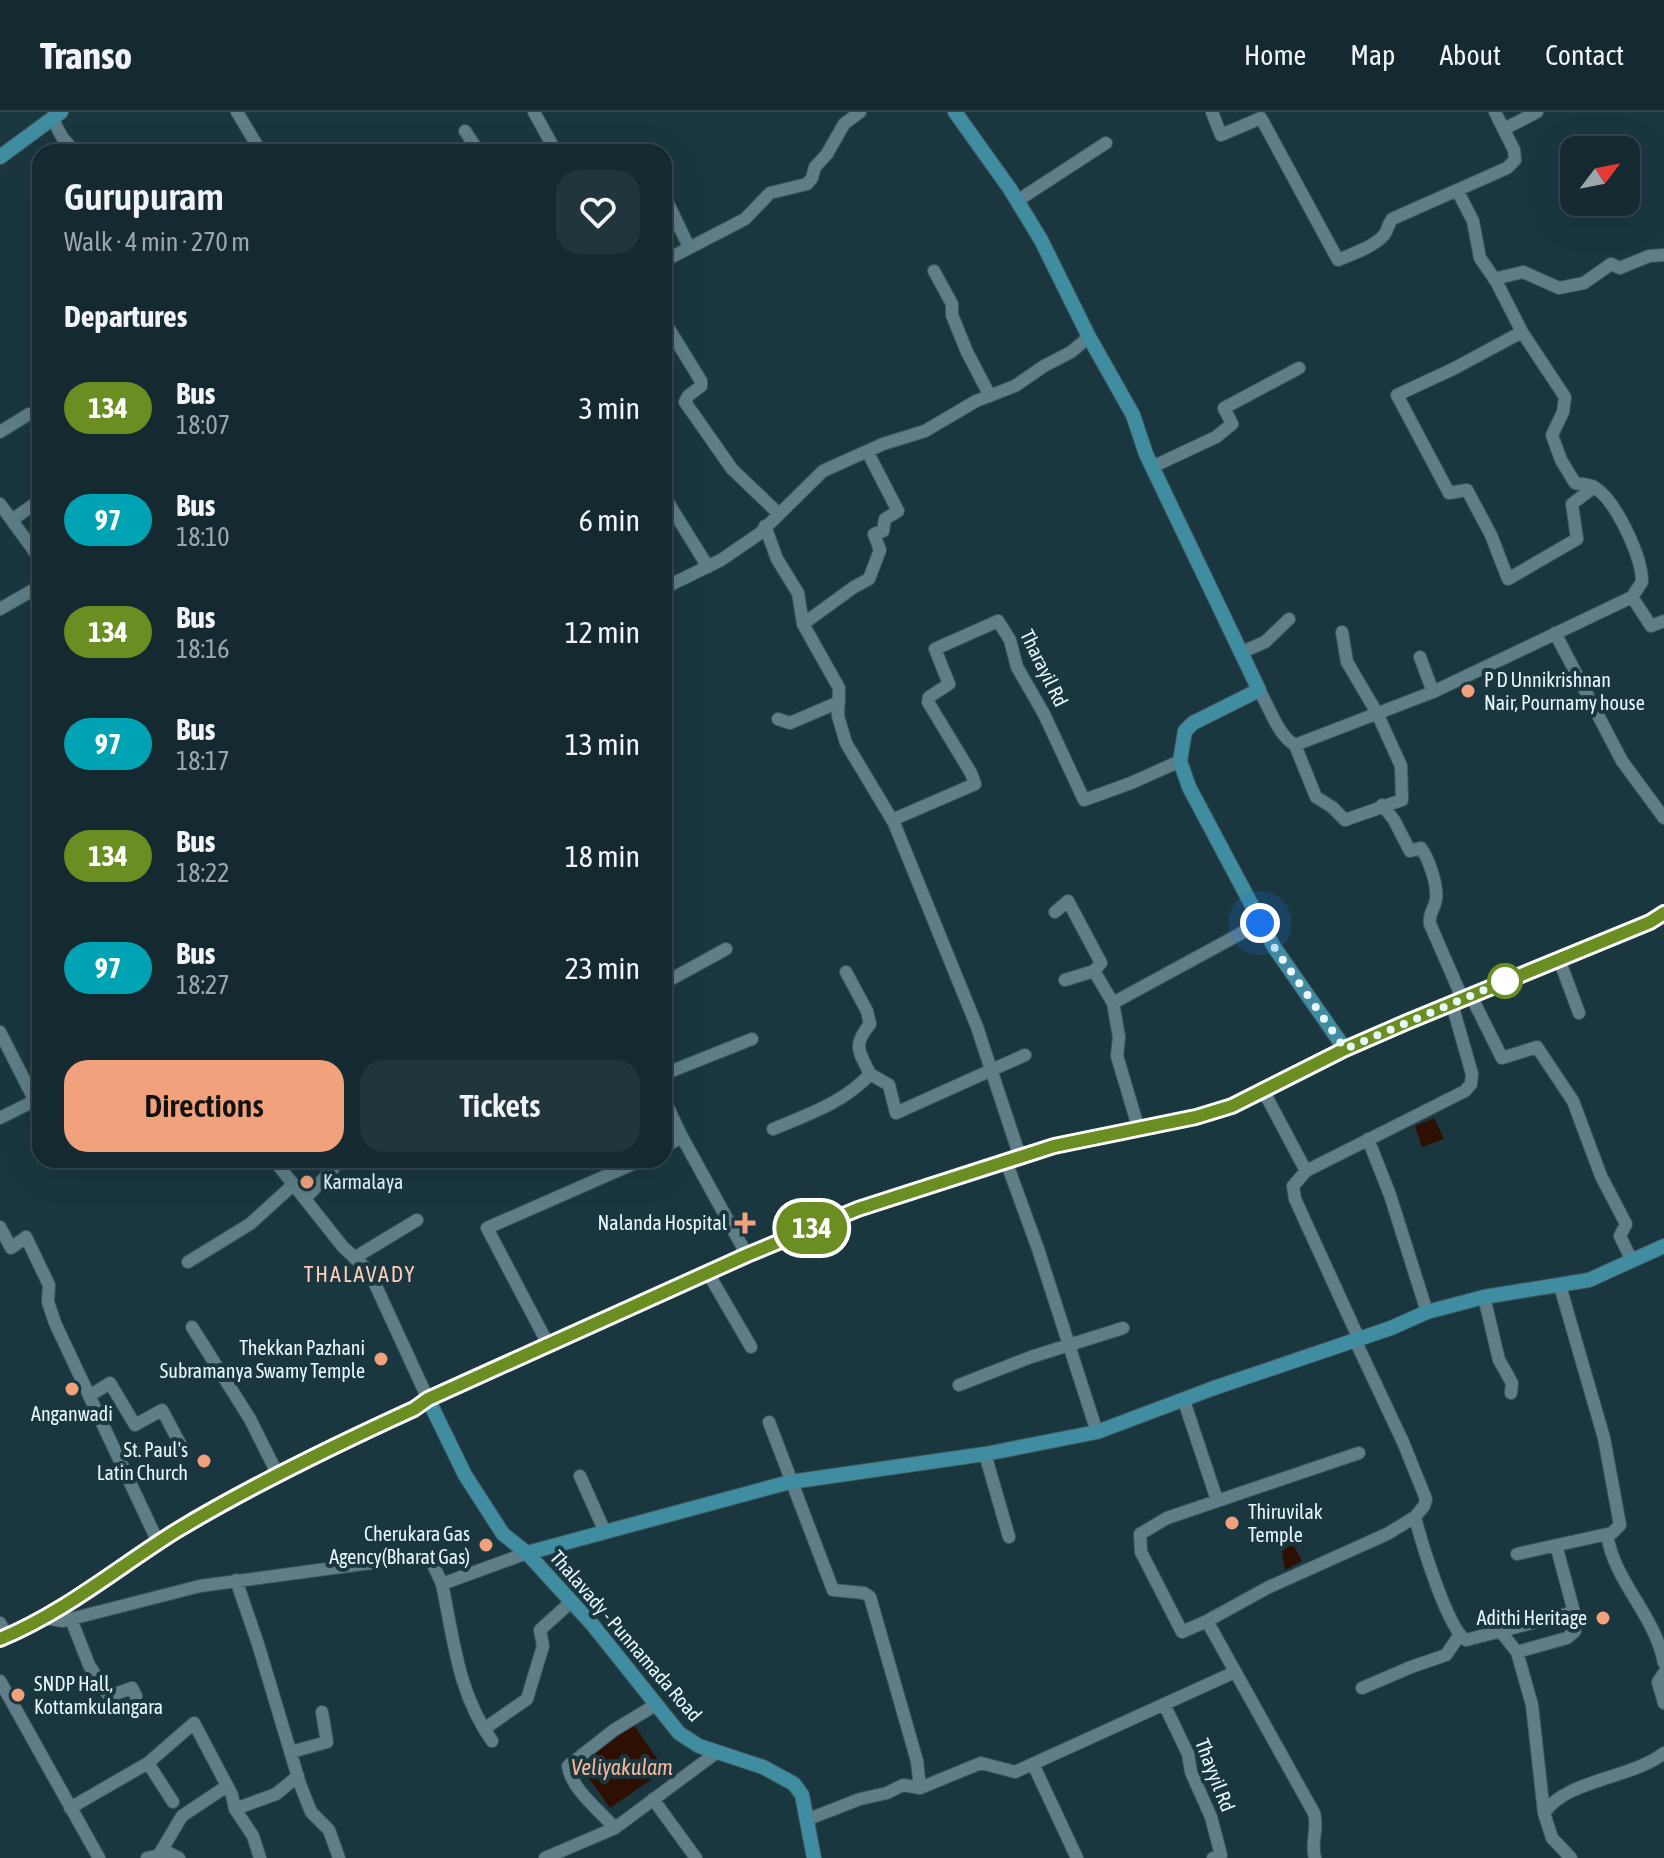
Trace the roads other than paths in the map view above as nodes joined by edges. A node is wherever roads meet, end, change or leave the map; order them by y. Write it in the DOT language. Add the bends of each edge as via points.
graph roads {
  1 [pos="237,112"];
  2 [pos="534,112"];
  3 [pos="860,112"];
  4 [pos="955,112"];
  5 [pos="1212,112"];
  6 [pos="1495,112"];
  7 [pos="1537,112"];
  8 [pos="57,115"];
  9 [pos="1504,129"];
  10 [pos="465,131"];
  11 [pos="1106,143"];
  12 [pos="68,144"];
  13 [pos="256,144"];
  14 [pos="474,144"];
  15 [pos="552,144"];
  16 [pos="1,155"];
  17 [pos="1457,190"];
  18 [pos="1017,201"];
  19 [pos="672,212"];
  20 [pos="689,247"];
  21 [pos="1664,255"];
  22 [pos="672,257"];
  23 [pos="934,271"];
  24 [pos="1494,279"];
  25 [pos="1522,332"];
  26 [pos="672,334"];
  27 [pos="1089,337"];
  28 [pos="1299,368"];
  29 [pos="990,396"];
  30 [pos="29,414"];
  31 [pos="0,432"];
  32 [pos="867,451"];
  33 [pos="1152,467"];
  34 [pos="1594,487"];
  35 [pos="0,504"];
  36 [pos="32,506"];
  37 [pos="672,509"];
  38 [pos="779,514"];
  39 [pos="12,520"];
  40 [pos="765,526"];
  41 [pos="32,548"];
  42 [pos="708,567"];
  43 [pos="672,584"];
  44 [pos="32,591"];
  45 [pos="1632,597"];
  46 [pos="0,609"];
  47 [pos="1289,619"];
  48 [pos="1664,621"];
  49 [pos="803,624"];
  50 [pos="1342,632"];
  51 [pos="1555,633"];
  52 [pos="1240,653"];
  53 [pos="1420,657"];
  54 [pos="1259,690"];
  55 [pos="1433,692"];
  56 [pos="839,702"];
  57 [pos="1377,713"];
  58 [pos="778,719"];
  59 [pos="1295,745"];
  60 [pos="1180,761"];
  61 [pos="1382,805"];
  62 [pos="1664,818"];
  63 [pos="892,820"];
  64 [pos="1055,912"];
  65 [pos="1664,915"];
  66 [pos="1260,923"];
  67 [pos="726,949"];
  68 [pos="1559,959"];
  69 [pos="1094,971"];
  70 [pos="846,972"];
  71 [pos="672,979"];
  72 [pos="1065,980"];
  73 [pos="1462,1000"];
  74 [pos="1113,1003"];
  75 [pos="1579,1013"];
  76 [pos="0,1032"];
  77 [pos="752,1039"];
  78 [pos="1345,1049"];
  79 [pos="1025,1055"];
  80 [pos="672,1071"];
  81 [pos="991,1072"];
  82 [pos="870,1074"];
  83 [pos="32,1091"];
  84 [pos="1264,1092"];
  85 [pos="32,1102"];
  86 [pos="672,1116"];
  87 [pos="0,1118"];
  88 [pos="773,1129"];
  89 [pos="1139,1130"];
  90 [pos="682,1137"];
  91 [pos="1368,1139"];
  92 [pos="672,1143"];
  93 [pos="1013,1159"];
  94 [pos="281,1168"];
  95 [pos="333,1168"];
  96 [pos="624,1168"];
  97 [pos="1306,1171"];
  98 [pos="294,1184"];
  99 [pos="305,1199"];
  100 [pos="417,1220"];
  101 [pos="0,1227"];
  102 [pos="1664,1246"];
  103 [pos="747,1255"];
  104 [pos="354,1258"];
  105 [pos="1632,1261"];
  106 [pos="188,1262"];
  107 [pos="708,1273"];
  108 [pos="1560,1286"];
  109 [pos="1484,1297"];
  110 [pos="1427,1312"];
  111 [pos="192,1327"];
  112 [pos="1123,1328"];
  113 [pos="1357,1340"];
  114 [pos="548,1344"];
  115 [pos="1067,1346"];
  116 [pos="751,1347"];
  117 [pos="959,1385"];
  118 [pos="1511,1393"];
  119 [pos="89,1396"];
  120 [pos="428,1399"];
  121 [pos="1184,1401"];
  122 [pos="769,1422"];
  123 [pos="1097,1432"];
  124 [pos="184,1451"];
  125 [pos="1359,1453"];
  126 [pos="985,1454"];
  127 [pos="278,1475"];
  128 [pos="580,1476"];
  129 [pos="790,1482"];
  130 [pos="1217,1500"];
  131 [pos="1415,1517"];
  132 [pos="605,1532"];
  133 [pos="1607,1535"];
  134 [pos="1009,1537"];
  135 [pos="158,1542"];
  136 [pos="1556,1545"];
  137 [pos="527,1553"];
  138 [pos="1517,1554"];
  139 [pos="236,1580"];
  140 [pos="442,1584"];
  141 [pos="572,1601"];
  142 [pos="1574,1612"];
  143 [pos="44,1618"];
  144 [pos="71,1619"];
  145 [pos="1207,1621"];
  146 [pos="2,1632"];
  147 [pos="1501,1632"];
  148 [pos="1459,1636"];
  149 [pos="1517,1652"];
  150 [pos="1664,1663"];
  151 [pos="1235,1672"];
  152 [pos="1664,1673"];
  153 [pos="0,1681"];
  154 [pos="1362,1688"];
  155 [pos="136,1696"];
  156 [pos="1664,1703"];
  157 [pos="657,1704"];
  158 [pos="1164,1704"];
  159 [pos="322,1712"];
  160 [pos="484,1729"];
  161 [pos="492,1741"];
  162 [pos="291,1752"];
  163 [pos="716,1753"];
  164 [pos="1664,1753"];
  165 [pos="148,1763"];
  166 [pos="1033,1764"];
  167 [pos="298,1776"];
  168 [pos="227,1786"];
  169 [pos="920,1788"];
  170 [pos="653,1799"];
  171 [pos="173,1802"];
  172 [pos="70,1808"];
  173 [pos="235,1809"];
  174 [pos="1544,1813"];
  175 [pos="806,1820"];
  176 [pos="615,1828"];
  177 [pos="153,1856"];
  178 [pos="696,1857"];
  179 [pos="99,1858"];
  180 [pos="179,1858"];
  181 [pos="260,1858"];
  182 [pos="339,1858"];
  183 [pos="547,1858"];
  184 [pos="814,1858"];
  185 [pos="1077,1858"];
  186 [pos="1213,1858"];
  187 [pos="1315,1858"];
  188 [pos="1571,1858"];
  1 -- 13 [label="street"];
  2 -- 15 [label="street"];
  3 -- 20 [label="street" via="844,124 807,184 770,193 745,219"];
  4 -- 18 [label="main road"];
  5 -- 17 [label="street" via="1221,135 1261,118 1338,260 1375,242 1392,219"];
  6 -- 9 [label="street"];
  7 -- 9 [label="street"];
  8 -- 12 [label="street"];
  8 -- 16 [label="main road"];
  9 -- 17 [label="street" via="1515,160"];
  10 -- 14 [label="street"];
  11 -- 18 [label="street"];
  17 -- 24 [label="street" via="1473,221 1480,258"];
  18 -- 27 [label="main road"];
  19 -- 20 [label="street"];
  20 -- 22 [label="street"];
  21 -- 24 [label="street" via="1620,268 1611,264 1584,283 1559,288 1523,272"];
  23 -- 29 [label="street"];
  24 -- 25 [label="street"];
  25 -- 34 [label="street" via="1565,397 1552,435 1561,460 1575,483"];
  25 -- 34 [label="street" via="1397,395 1449,493 1467,490 1508,579 1577,539 1572,504"];
  26 -- 38 [label="street" via="701,381 685,402 732,469"];
  27 -- 29 [label="street" via="1015,386"];
  27 -- 33 [label="main road" via="1133,415"];
  28 -- 33 [label="street" via="1224,408 1232,424 1216,437"];
  29 -- 32 [label="street" via="925,431"];
  30 -- 31 [label="street"];
  32 -- 38 [label="street" via="823,471"];
  32 -- 49 [label="street" via="898,511 885,519 883,531 874,534 880,550 869,579"];
  33 -- 52 [label="main road"];
  34 -- 45 [label="street" via="1633,541 1642,582"];
  35 -- 39 [label="street"];
  36 -- 39 [label="street"];
  37 -- 42 [label="street"];
  38 -- 40 [label="street"];
  39 -- 41 [label="street"];
  40 -- 42 [label="street"];
  40 -- 49 [label="street" via="798,593"];
  42 -- 43 [label="street"];
  44 -- 46 [label="street"];
  45 -- 48 [label="street" via="1651,626"];
  45 -- 51 [label="street"];
  47 -- 52 [label="street" via="1265,642"];
  49 -- 56 [label="street" via="839,688"];
  50 -- 57 [label="street" via="1347,662"];
  51 -- 55 [label="street"];
  51 -- 62 [label="street" via="1622,761"];
  52 -- 54 [label="main road"];
  53 -- 55 [label="street"];
  54 -- 59 [label="street"];
  54 -- 60 [label="main road" via="1193,723 1185,731"];
  55 -- 57 [label="street"];
  56 -- 58 [label="street" via="790,723"];
  56 -- 63 [label="street" via="846,743"];
  57 -- 59 [label="street"];
  57 -- 61 [label="street" via="1401,766 1402,800"];
  59 -- 61 [label="street" via="1316,797 1345,820"];
  60 -- 63 [label="street, Tharayil Rd" via="1084,800 998,621 935,649 949,684 928,702 975,784"];
  60 -- 66 [label="main road" via="1203,817"];
  61 -- 73 [label="street" via="1410,851 1421,848 1429,859 1437,898 1430,924"];
  63 -- 81 [label="street"];
  64 -- 69 [label="street" via="1068,901 1101,963"];
  65 -- 68 [label="main road"];
  66 -- 74 [label="street"];
  66 -- 78 [label="main road"];
  67 -- 71 [label="street"];
  68 -- 73 [label="main road"];
  68 -- 75 [label="street"];
  69 -- 72 [label="street"];
  69 -- 74 [label="street"];
  70 -- 82 [label="street" via="867,1011 870,1024 858,1038 858,1048"];
  73 -- 78 [label="main road"];
  73 -- 91 [label="street" via="1471,1084"];
  73 -- 105 [label="street" via="1502,1058 1537,1047 1573,1101 1626,1224 1620,1236"];
  74 -- 89 [label="street" via="1117,1056"];
  76 -- 83 [label="street"];
  77 -- 80 [label="street"];
  78 -- 84 [label="main road"];
  79 -- 81 [label="street"];
  81 -- 82 [label="street" via="896,1113 889,1085"];
  81 -- 93 [label="street"];
  82 -- 88 [label="street" via="857,1089"];
  84 -- 89 [label="main road" via="1196,1117"];
  84 -- 97 [label="street"];
  85 -- 87 [label="street"];
  86 -- 90 [label="street"];
  89 -- 93 [label="main road"];
  90 -- 92 [label="street"];
  90 -- 103 [label="street"];
  91 -- 97 [label="street"];
  91 -- 110 [label="street"];
  93 -- 103 [label="main road" via="858,1209"];
  93 -- 115 [label="street"];
  94 -- 98 [label="street, Thalavady - Punnamada Road"];
  95 -- 99 [label="street"];
  96 -- 114 [label="street" via="487,1228"];
  97 -- 113 [label="street" via="1295,1181 1293,1194"];
  98 -- 99 [label="street, Thalavady - Punnamada Road"];
  98 -- 106 [label="street" via="255,1220"];
  99 -- 104 [label="street, Thalavady - Punnamada Road"];
  100 -- 104 [label="street"];
  101 -- 119 [label="street" via="11,1248 26,1237 49,1285 55,1323"];
  102 -- 105 [label="main road"];
  103 -- 107 [label="main road"];
  104 -- 120 [label="street, Thalavady - Punnamada Road" via="382,1294"];
  105 -- 108 [label="main road"];
  107 -- 114 [label="main road"];
  107 -- 116 [label="street"];
  108 -- 109 [label="main road"];
  108 -- 133 [label="street" via="1613,1478 1620,1525"];
  109 -- 110 [label="main road"];
  109 -- 118 [label="street"];
  110 -- 113 [label="main road"];
  111 -- 127 [label="street"];
  112 -- 115 [label="street"];
  113 -- 121 [label="main road"];
  113 -- 131 [label="street" via="1426,1499"];
  114 -- 120 [label="main road"];
  115 -- 117 [label="street"];
  115 -- 123 [label="street"];
  119 -- 124 [label="street" via="110,1383 135,1425 162,1410"];
  119 -- 135 [label="street"];
  120 -- 127 [label="main road"];
  120 -- 137 [label="main road, Thalavady - Punnamada Road" via="465,1475 508,1540"];
  121 -- 123 [label="main road"];
  121 -- 130 [label="street"];
  122 -- 129 [label="street"];
  123 -- 126 [label="main road"];
  125 -- 130 [label="street"];
  126 -- 129 [label="main road"];
  126 -- 134 [label="street"];
  127 -- 135 [label="main road"];
  128 -- 132 [label="street"];
  129 -- 132 [label="main road"];
  129 -- 169 [label="street" via="833,1590 870,1597"];
  130 -- 145 [label="street" via="1140,1534 1141,1552 1182,1632"];
  131 -- 145 [label="street"];
  131 -- 148 [label="street"];
  132 -- 137 [label="main road"];
  133 -- 136 [label="street"];
  133 -- 150 [label="street" via="1610,1557 1643,1609"];
  135 -- 143 [label="main road"];
  136 -- 138 [label="street"];
  136 -- 142 [label="street"];
  137 -- 140 [label="street"];
  137 -- 141 [label="main road, Thalavady - Punnamada Road"];
  139 -- 140 [label="street" via="423,1557 432,1562"];
  139 -- 144 [label="street"];
  139 -- 162 [label="street"];
  140 -- 160 [label="street" via="466,1695"];
  141 -- 157 [label="main road, Thalavady - Punnamada Road"];
  141 -- 160 [label="street" via="540,1630 543,1646 527,1699"];
  142 -- 147 [label="street"];
  142 -- 149 [label="street" via="1570,1636"];
  143 -- 144 [label="street"];
  143 -- 146 [label="main road"];
  144 -- 155 [label="street" via="89,1665 109,1696 132,1688"];
  145 -- 151 [label="street"];
  147 -- 148 [label="street" via="1466,1640"];
  147 -- 149 [label="street"];
  148 -- 154 [label="street" via="1446,1655"];
  149 -- 174 [label="street" via="1532,1705"];
  151 -- 158 [label="street"];
  151 -- 187 [label="street" via="1314,1813"];
  152 -- 156 [label="street" via="1658,1682"];
  153 -- 172 [label="street"];
  157 -- 163 [label="main road, Thalavady - Punnamada Road" via="685,1738"];
  157 -- 176 [label="street" via="568,1766 584,1794"];
  158 -- 166 [label="street"];
  158 -- 186 [label="street, Thayyil Rd" via="1211,1817 1221,1855"];
  159 -- 162 [label="street" via="327,1742"];
  160 -- 161 [label="street"];
  162 -- 167 [label="street"];
  163 -- 170 [label="street"];
  163 -- 175 [label="main road, Thalavady - Punnamada Road" via="763,1767 794,1784 802,1795"];
  164 -- 174 [label="street" via="1645,1766 1565,1795"];
  165 -- 168 [label="street" via="194,1723"];
  165 -- 171 [label="street"];
  165 -- 172 [label="street"];
  166 -- 169 [label="street" via="1015,1772 981,1763"];
  166 -- 185 [label="street"];
  167 -- 173 [label="street" via="276,1794"];
  167 -- 182 [label="street" via="311,1812 329,1830"];
  168 -- 173 [label="street"];
  168 -- 177 [label="street" via="182,1816"];
  169 -- 175 [label="street" via="903,1785"];
  170 -- 176 [label="street"];
  170 -- 178 [label="street"];
  172 -- 179 [label="street"];
  173 -- 181 [label="street"];
  174 -- 188 [label="street" via="1552,1838"];
  175 -- 184 [label="main road, Thalavady - Punnamada Road"];
  176 -- 183 [label="street"];
  177 -- 180 [label="street" via="169,1853"];
}
